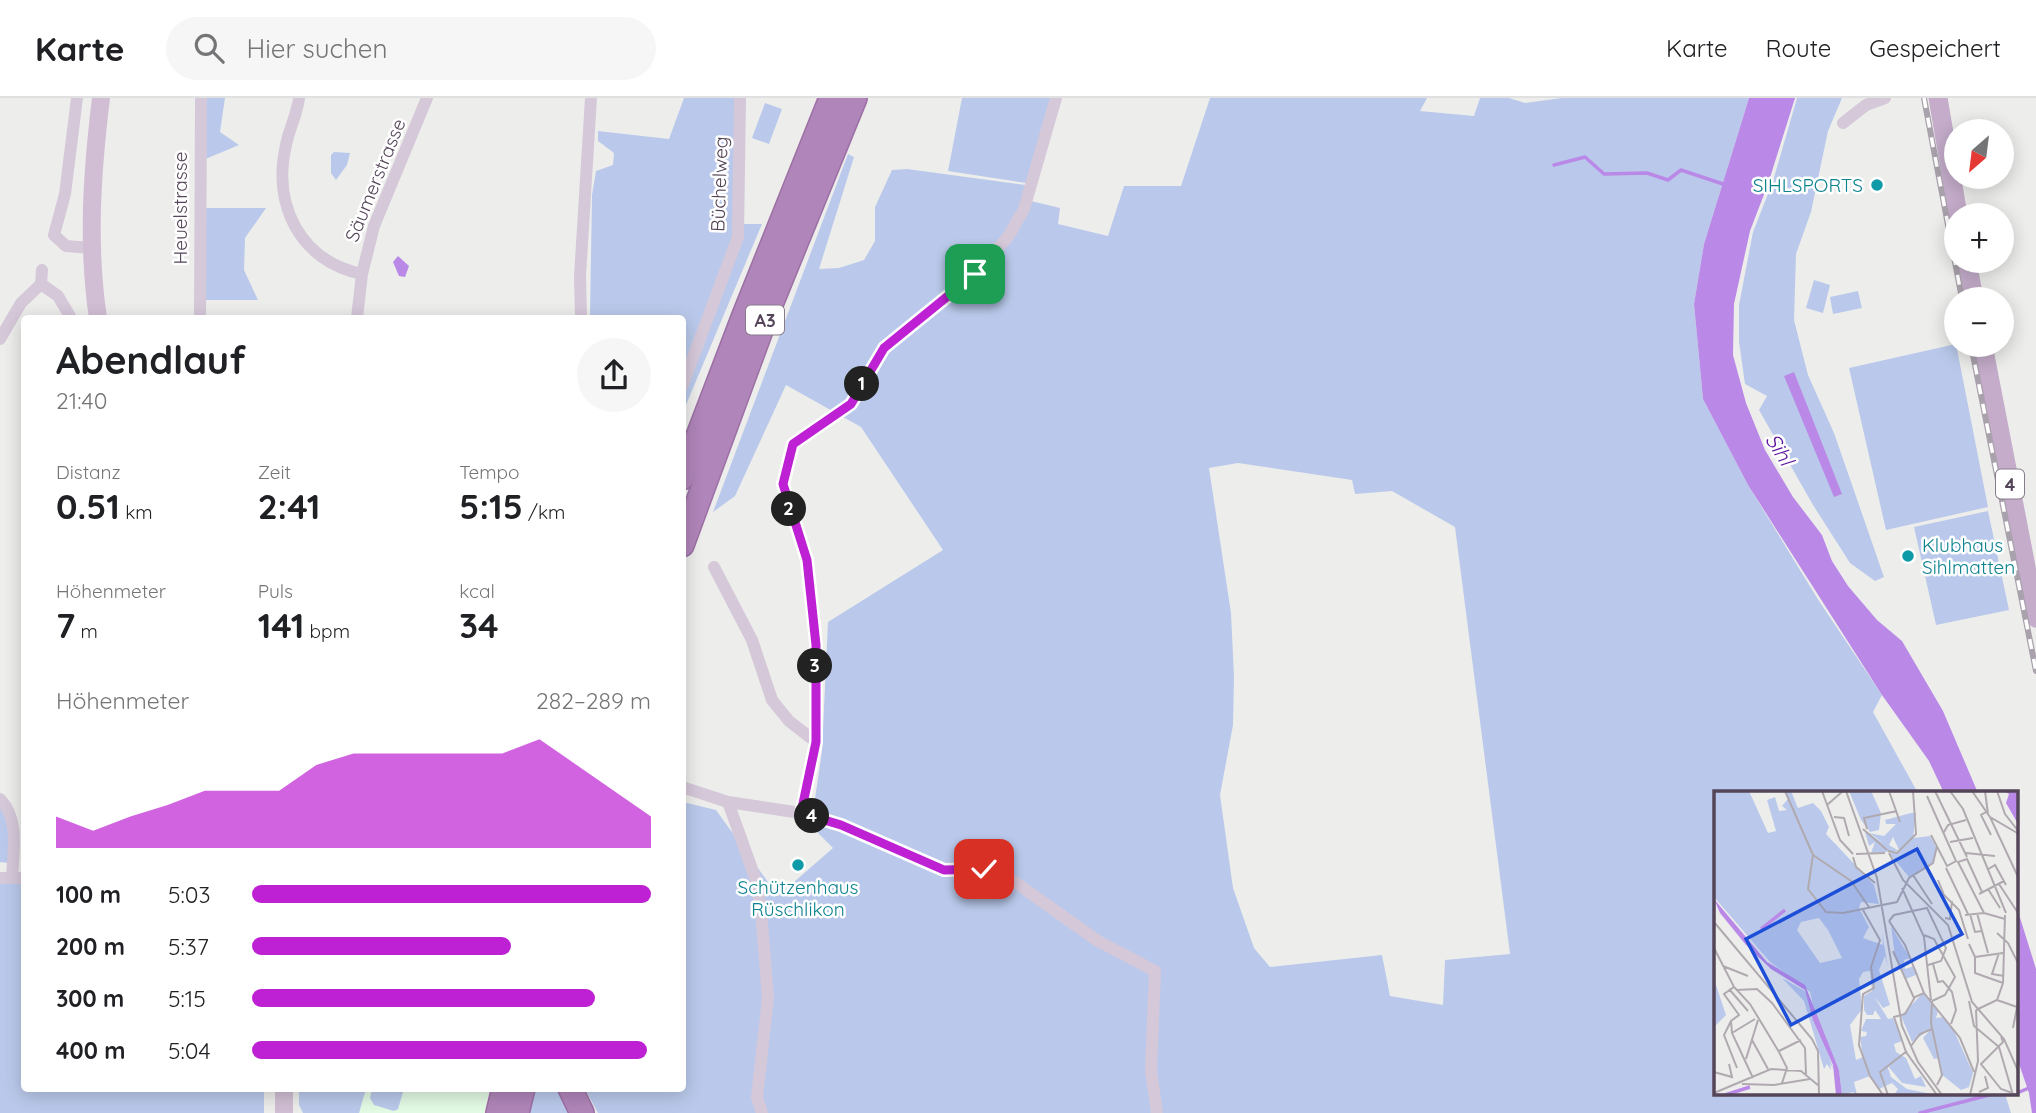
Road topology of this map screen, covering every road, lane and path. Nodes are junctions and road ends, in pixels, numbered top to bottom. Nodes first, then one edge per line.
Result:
1 (77, 98) edge
2 (101, 98) edge
3 (201, 98) edge
4 (299, 98) edge
5 (427, 98) edge
6 (591, 98) edge
7 (740, 98) edge
8 (831, 98) edge
9 (855, 98) edge
10 (1056, 98) edge
11 (1885, 98) edge
12 (1938, 98) edge
13 (1843, 123) dead end
14 (1956, 203) edge
15 (91, 248) junction
16 (42, 270) dead end
17 (362, 274) junction
18 (41, 285) junction
19 (69, 315) edge
20 (98, 315) edge
21 (200, 315) edge
22 (357, 315) edge
23 (582, 315) edge
24 (0, 339) edge
25 (1985, 357) edge
26 (686, 376) edge
27 (686, 468) edge
28 (686, 534) edge
29 (714, 566) dead end
30 (2036, 618) edge
31 (816, 742) junction
32 (686, 788) edge
33 (0, 799) edge
34 (728, 802) junction
35 (801, 813) junction
36 (12, 878) edge
37 (284, 1092) edge
38 (502, 1092) edge
39 (522, 1092) edge
40 (572, 1092) edge
41 (284, 1113) edge
42 (498, 1113) edge
43 (517, 1113) edge
44 (582, 1113) edge
45 (762, 1113) edge
46 (1157, 1113) edge

1 - 15 street
2 - 15 main road
3 - 21 street, Heuelstrasse
4 - 17 street
5 - 17 street, Säumerstrasse
6 - 23 street
7 - 26 street, Büchelweg
8 - 27 highway, A3
9 - 28 highway, A3
10 - 31 street
11 - 13 street
12 - 14 main road
15 - 20 main road
16 - 18 street
17 - 22 street, Säumerstrasse
18 - 19 street
18 - 24 street
25 - 30 main road, 4
29 - 31 street
31 - 35 street
32 - 34 street
33 - 36 street
34 - 35 street
34 - 45 street
35 - 46 street
37 - 41 main road
38 - 42 highway
39 - 43 highway
40 - 44 highway

